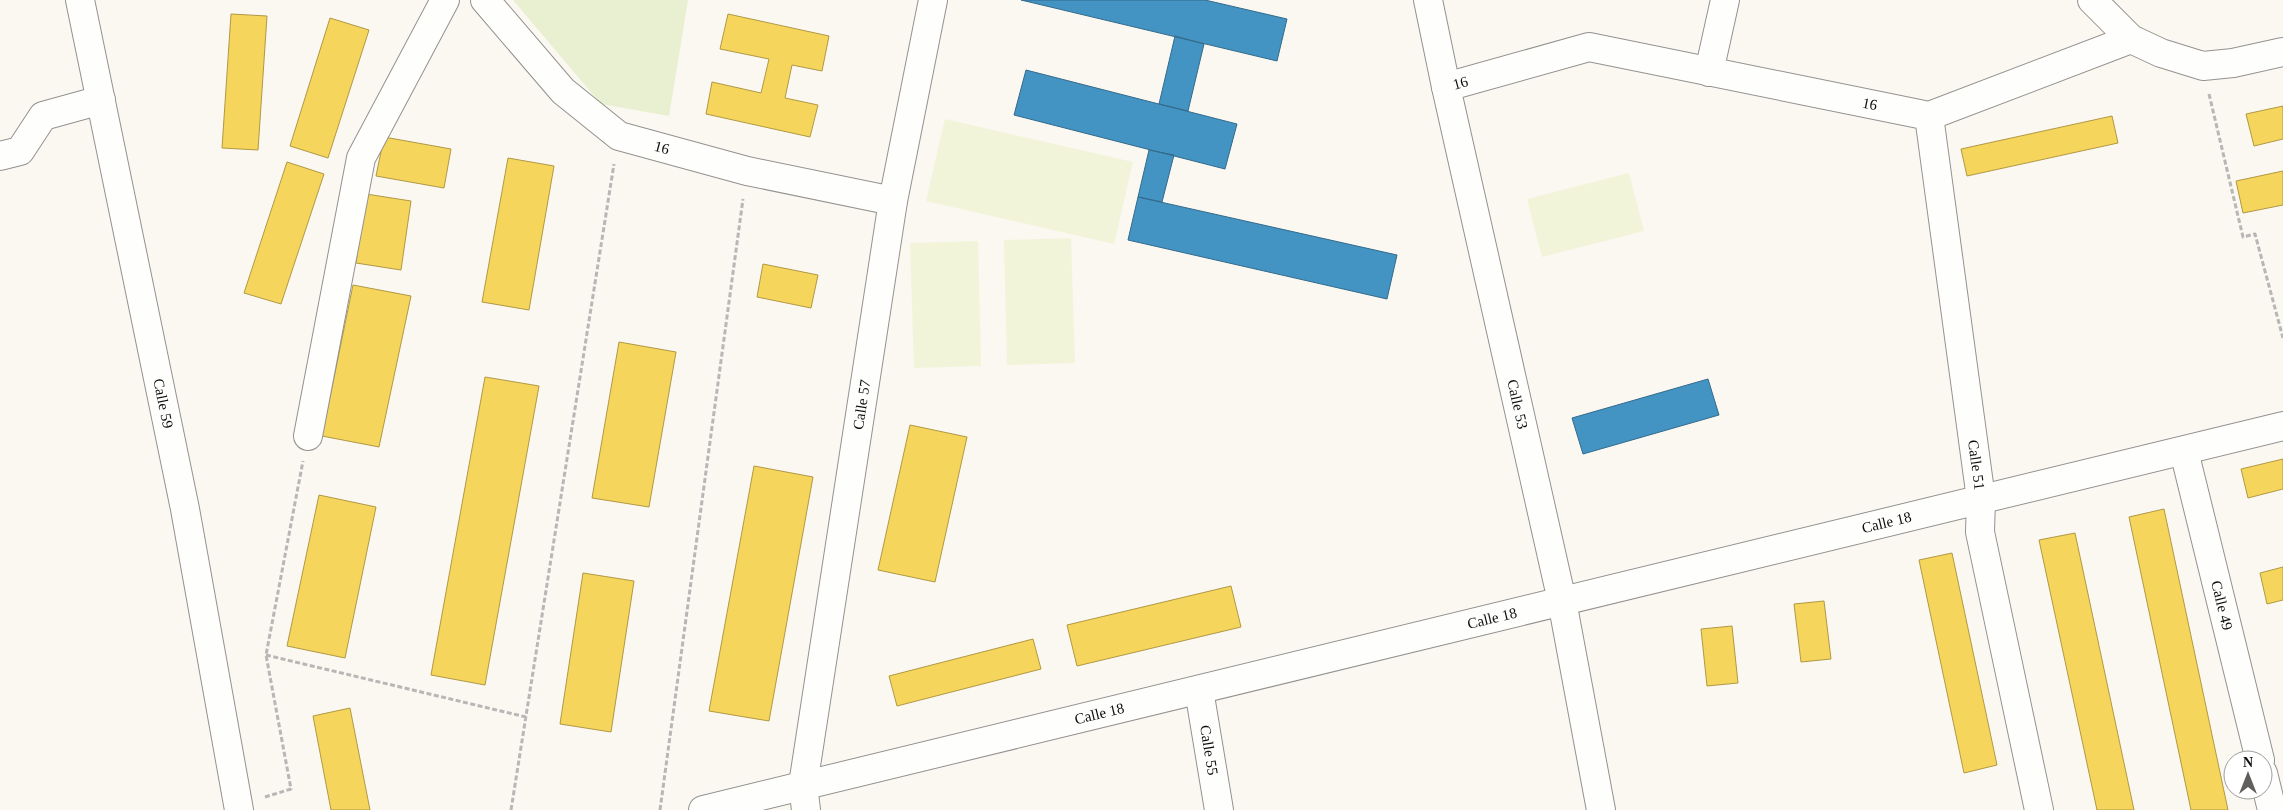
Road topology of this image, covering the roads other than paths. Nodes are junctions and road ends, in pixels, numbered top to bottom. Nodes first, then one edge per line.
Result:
1 (80, 0) edge
2 (445, 0) edge
3 (485, 0) edge
4 (933, 0) edge
5 (1428, 0) edge
6 (1725, 0) edge
7 (2092, 0) edge
8 (2131, 39) junction
9 (2283, 52) edge
10 (1709, 72) junction
11 (1446, 87) junction
12 (101, 100) junction
13 (1929, 116) junction
14 (0, 156) edge
15 (893, 201) junction
16 (2283, 426) edge
17 (308, 436) road end
18 (2184, 451) junction
19 (1981, 499) junction
20 (1562, 601) junction
21 (1199, 690) junction
22 (2258, 750) edge
23 (805, 798) edge
24 (239, 808) edge
25 (703, 810) edge
26 (1219, 810) edge
27 (1601, 810) edge
28 (2039, 810) edge

1 - 12 street, Calle 59
2 - 17 street
3 - 15 street, 16
4 - 15 street, Calle 57
5 - 11 street, Calle 53
6 - 10 street
7 - 8 street
8 - 9 street
8 - 13 street
10 - 11 street, 16
10 - 13 street, 16
11 - 20 street, Calle 53
12 - 14 street
12 - 24 street, Calle 59
13 - 19 street, Calle 51
15 - 23 street, Calle 57
16 - 18 street, Calle 18
18 - 19 street, Calle 18
18 - 22 street, Calle 49
19 - 20 street, Calle 18
19 - 28 street, Calle 51
20 - 21 street, Calle 18
20 - 27 street, Calle 53
21 - 23 street, Calle 18
21 - 26 street, Calle 55
23 - 25 street, Calle 18

